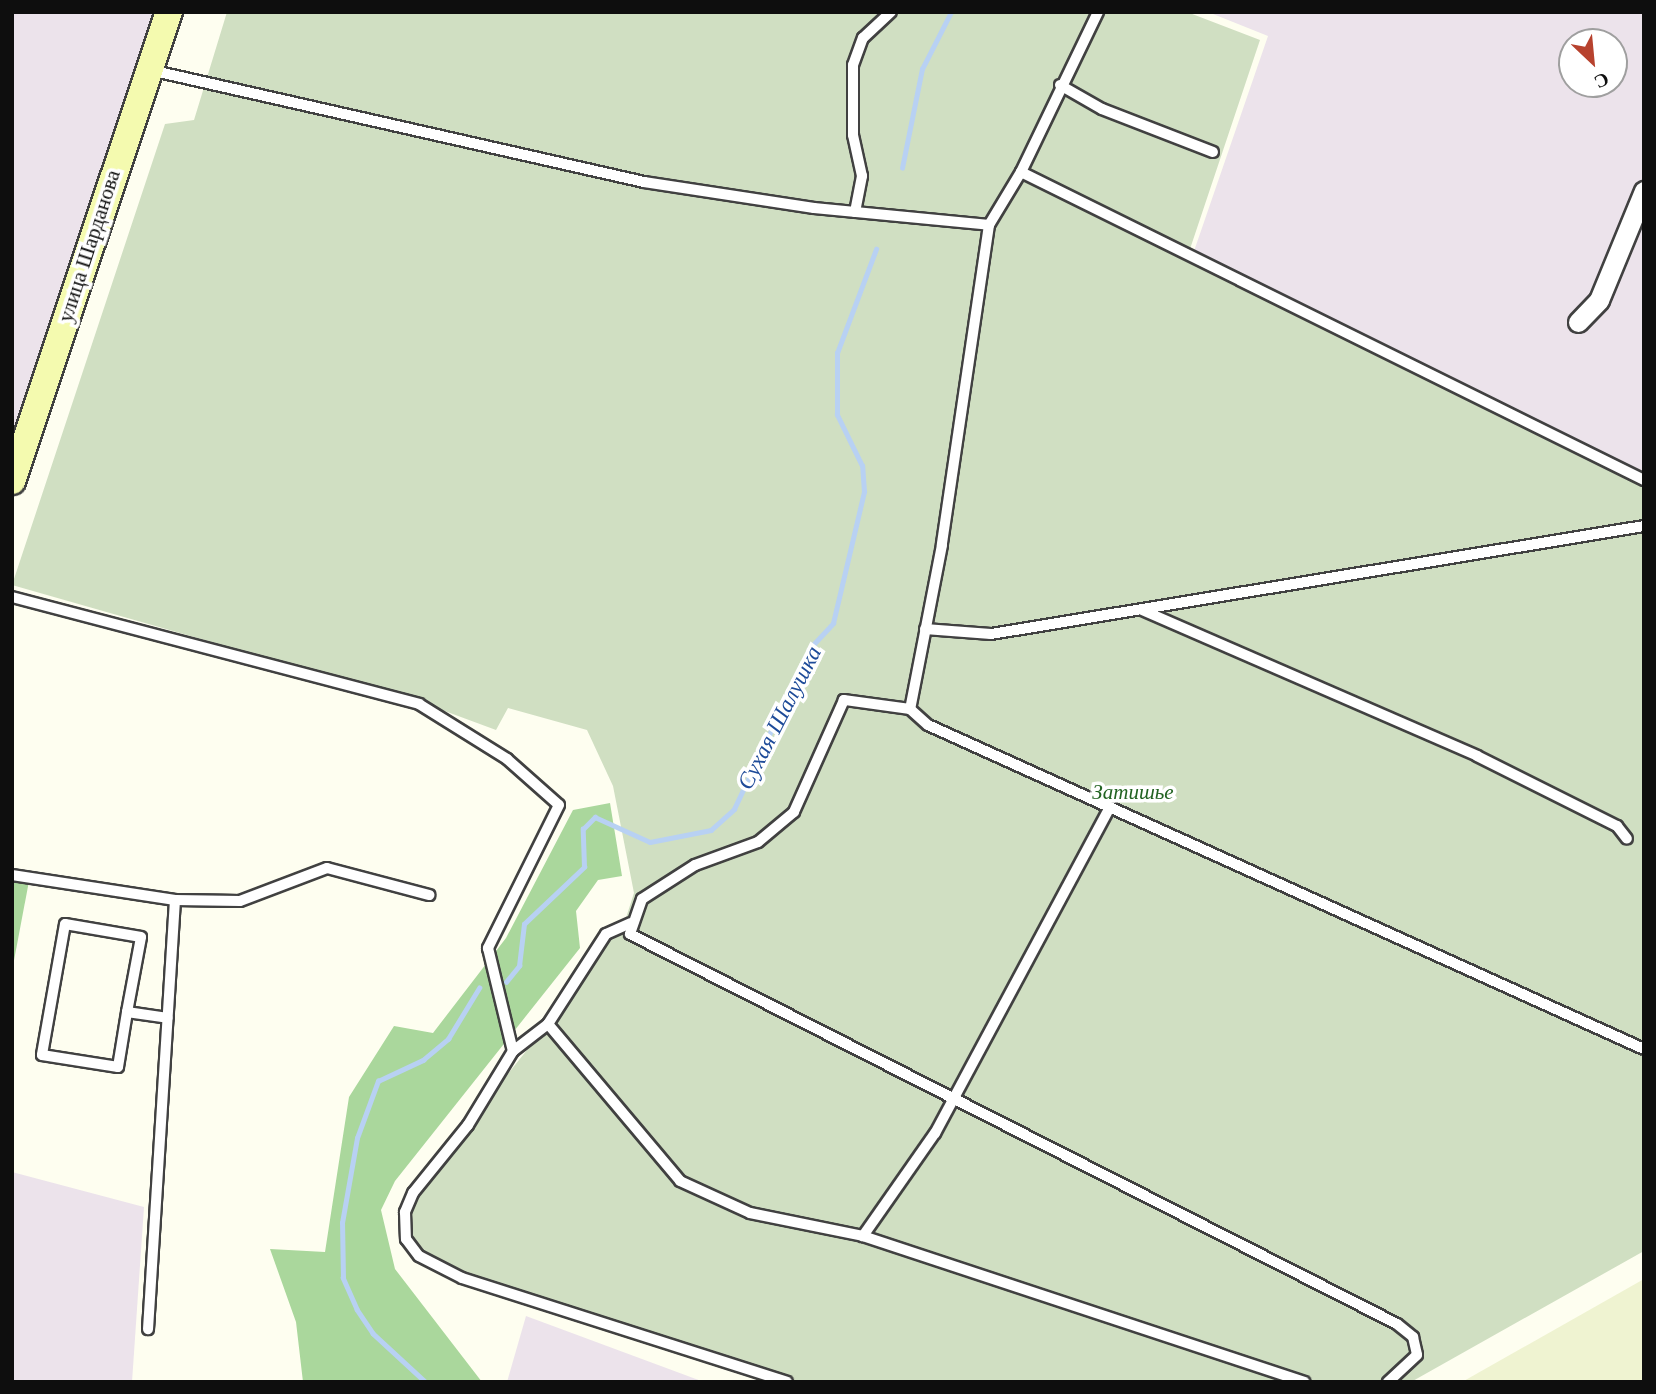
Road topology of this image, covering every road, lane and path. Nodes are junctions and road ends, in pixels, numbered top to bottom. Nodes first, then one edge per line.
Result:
1 (170, 12) edge
2 (891, 12) edge
3 (1098, 12) edge
4 (149, 69) junction
5 (1060, 85) junction
6 (1213, 152) dead end
7 (1021, 172) junction
8 (1644, 191) edge
9 (855, 212) junction
10 (989, 225) junction
11 (1578, 322) dead end
12 (1644, 480) edge
13 (12, 481) edge
14 (1644, 526) edge
15 (12, 597) edge
16 (1140, 609) junction
17 (925, 629) junction
18 (910, 709) junction
19 (1110, 807) junction
20 (1627, 839) dead end
21 (12, 875) edge
22 (429, 895) dead end
23 (175, 900) junction
24 (631, 923) junction
25 (127, 1012) junction
26 (167, 1017) junction
27 (548, 1024) junction
28 (1644, 1049) edge
29 (513, 1051) junction
30 (956, 1098) junction
31 (863, 1236) junction
32 (148, 1329) dead end
33 (787, 1382) edge
34 (1304, 1382) edge
35 (1388, 1382) edge

1 - 4 main road, улица Шарданова
2 - 9 lane
3 - 5 lane
4 - 9 lane
4 - 13 main road, улица Шарданова
5 - 6 lane
5 - 7 lane
7 - 10 lane
7 - 12 lane
8 - 11 street
9 - 10 lane
10 - 17 lane
14 - 16 lane
15 - 29 lane
16 - 17 lane
16 - 20 lane
17 - 18 lane
18 - 19 lane
18 - 24 lane
19 - 28 lane
19 - 30 lane
21 - 23 lane
22 - 23 lane
23 - 26 lane
24 - 27 lane
24 - 30 lane
25 - 25 lane
25 - 26 lane
26 - 32 lane
27 - 29 lane
27 - 31 lane
29 - 33 lane
30 - 31 lane
30 - 35 lane
31 - 34 lane

